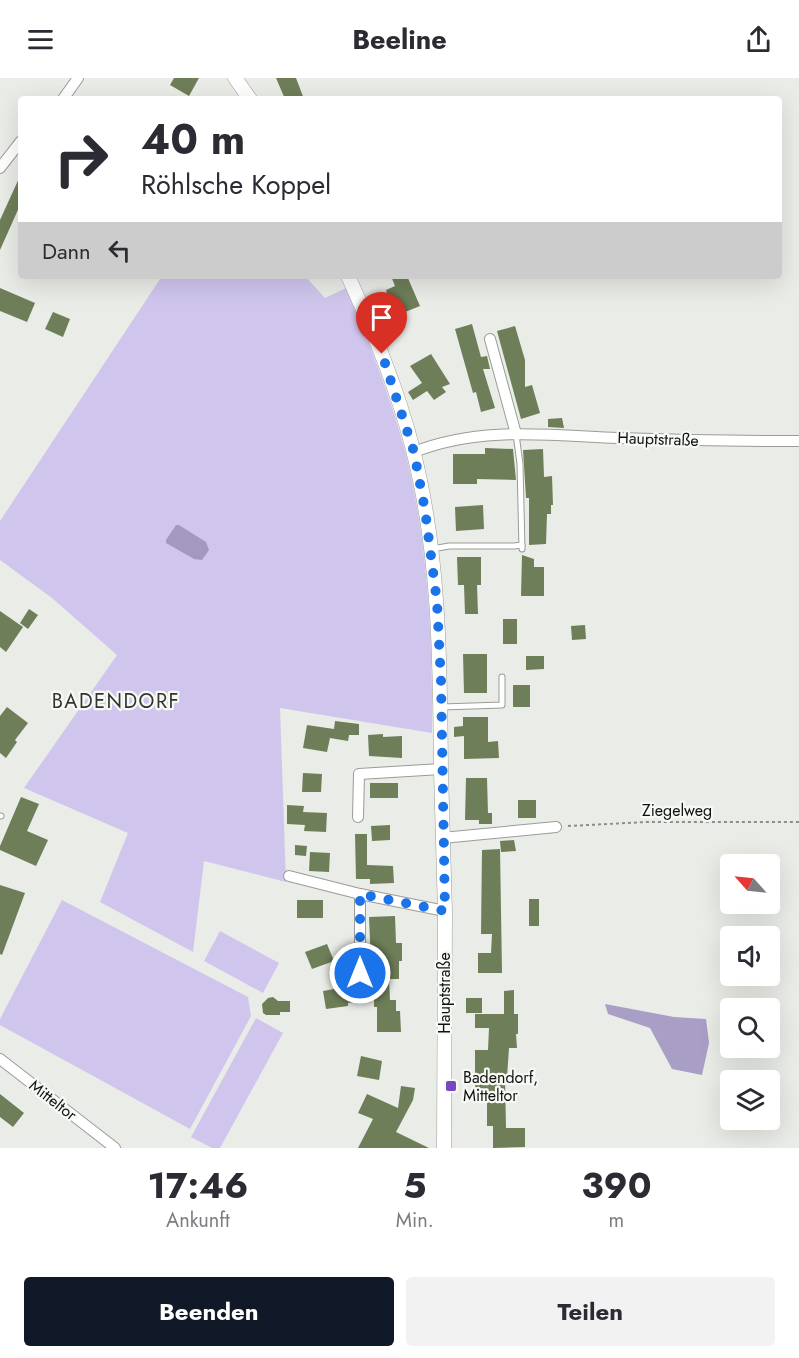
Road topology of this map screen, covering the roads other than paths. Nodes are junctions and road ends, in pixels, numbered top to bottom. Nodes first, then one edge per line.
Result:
1 (78, 78) edge
2 (235, 78) edge
3 (65, 96) edge
4 (248, 96) edge
5 (18, 146) edge
6 (0, 168) edge
7 (349, 279) edge
8 (490, 339) dead end
9 (516, 434) junction
10 (799, 441) edge
11 (414, 452) junction
12 (430, 549) junction
13 (502, 677) dead end
14 (442, 706) junction
15 (441, 768) junction
16 (358, 817) dead end
17 (556, 827) road end
18 (442, 838) junction
19 (289, 876) dead end
20 (360, 894) junction
21 (445, 911) junction
22 (360, 973) dead end
23 (0, 1059) edge
24 (108, 1146) edge
25 (444, 1148) edge

1 - 3 street
2 - 4 main road
5 - 6 street
7 - 11 main road, Hauptstraße
8 - 9 street
9 - 10 street, Hauptstraße
9 - 11 street, Hauptstraße
9 - 12 lane
11 - 12 main road, Hauptstraße
12 - 14 main road, Hauptstraße
13 - 14 lane
14 - 15 main road, Hauptstraße
15 - 16 street
15 - 18 main road, Hauptstraße
17 - 18 street
18 - 21 main road, Hauptstraße
19 - 20 street
20 - 21 street
20 - 22 street
21 - 25 main road, Hauptstraße
23 - 24 street, Mitteltor

